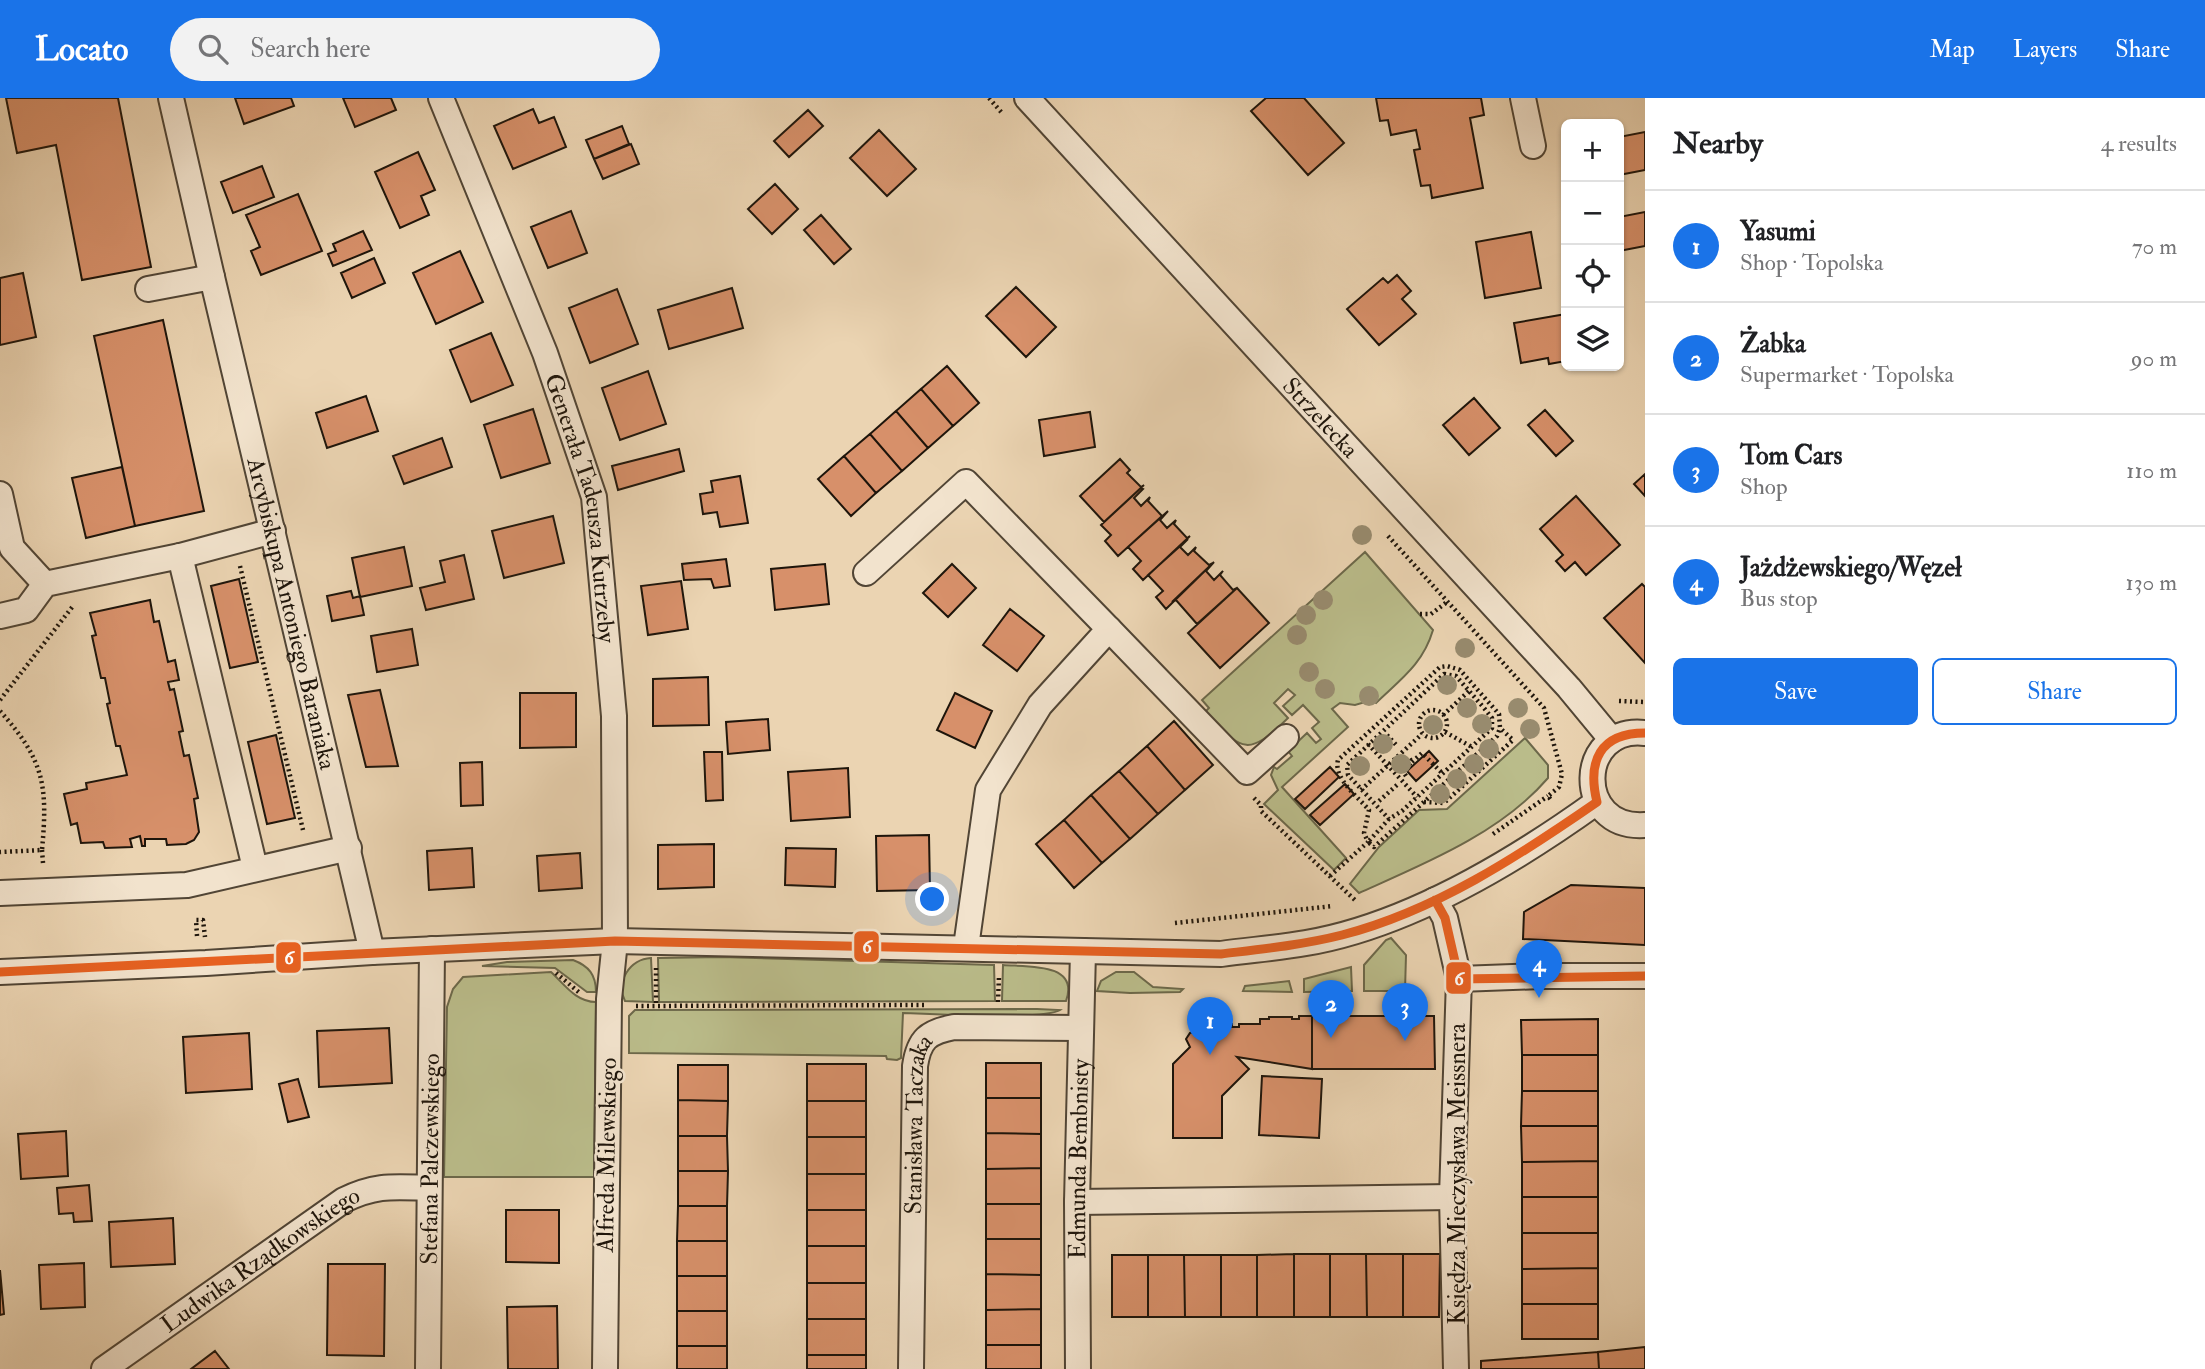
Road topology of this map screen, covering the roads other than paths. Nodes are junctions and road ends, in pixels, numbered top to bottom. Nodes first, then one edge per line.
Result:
1 (171, 98) edge
2 (441, 98) edge
3 (1027, 98) edge
4 (1522, 98) edge
5 (1533, 146) dead end
6 (212, 277) junction
7 (148, 289) dead end
8 (0, 494) edge
9 (273, 531) junction
10 (180, 556) junction
11 (866, 572) dead end
12 (45, 584) junction
13 (0, 616) edge
14 (1109, 629) junction
15 (1645, 733) edge
16 (1286, 737) dead end
17 (1612, 740) junction
18 (1597, 802) junction
19 (1645, 825) edge
20 (349, 848) junction
21 (255, 868) junction
22 (0, 893) edge
23 (1435, 900) junction
24 (615, 941) junction
25 (966, 947) junction
26 (432, 949) junction
27 (1083, 951) junction
28 (372, 952) junction
29 (0, 971) edge
30 (1645, 976) edge
31 (1459, 979) junction
32 (1080, 1028) junction
33 (429, 1188) junction
34 (1452, 1198) junction
35 (1077, 1202) junction
36 (104, 1369) edge
37 (428, 1369) edge
38 (604, 1369) edge
39 (911, 1369) edge
40 (1078, 1369) edge
41 (1456, 1369) edge

1 - 6 street, Arcybiskupa Antoniego Baraniaka
2 - 24 street, Generała Tadeusza Kutrzeby
3 - 17 street, Strzelecka
4 - 5 street
6 - 7 street
6 - 9 street, Arcybiskupa Antoniego Baraniaka
8 - 12 street
9 - 10 street
9 - 20 street, Arcybiskupa Antoniego Baraniaka
10 - 12 street
10 - 21 street
11 - 14 street
12 - 13 street
14 - 16 street
14 - 25 street
15 - 17 street
17 - 18 street
18 - 19 street
18 - 23 street
20 - 21 street
20 - 28 street, Arcybiskupa Antoniego Baraniaka
21 - 22 street
23 - 27 street
23 - 31 street, Księdza Mieczysława Meissnera
24 - 25 street
24 - 26 street
24 - 38 street, Alfreda Milewskiego
25 - 27 street
26 - 28 street
26 - 33 street, Stefana Palczewskiego
27 - 32 street, Edmunda Bembnisty
28 - 29 street
30 - 31 street
31 - 34 street, Księdza Mieczysława Meissnera
32 - 35 street, Edmunda Bembnisty
32 - 39 street, Stanisława Taczaka
33 - 36 street, Ludwika Rządkowskiego
33 - 37 street, Stefana Palczewskiego
34 - 35 street
34 - 41 street, Księdza Mieczysława Meissnera
35 - 40 street, Edmunda Bembnisty

